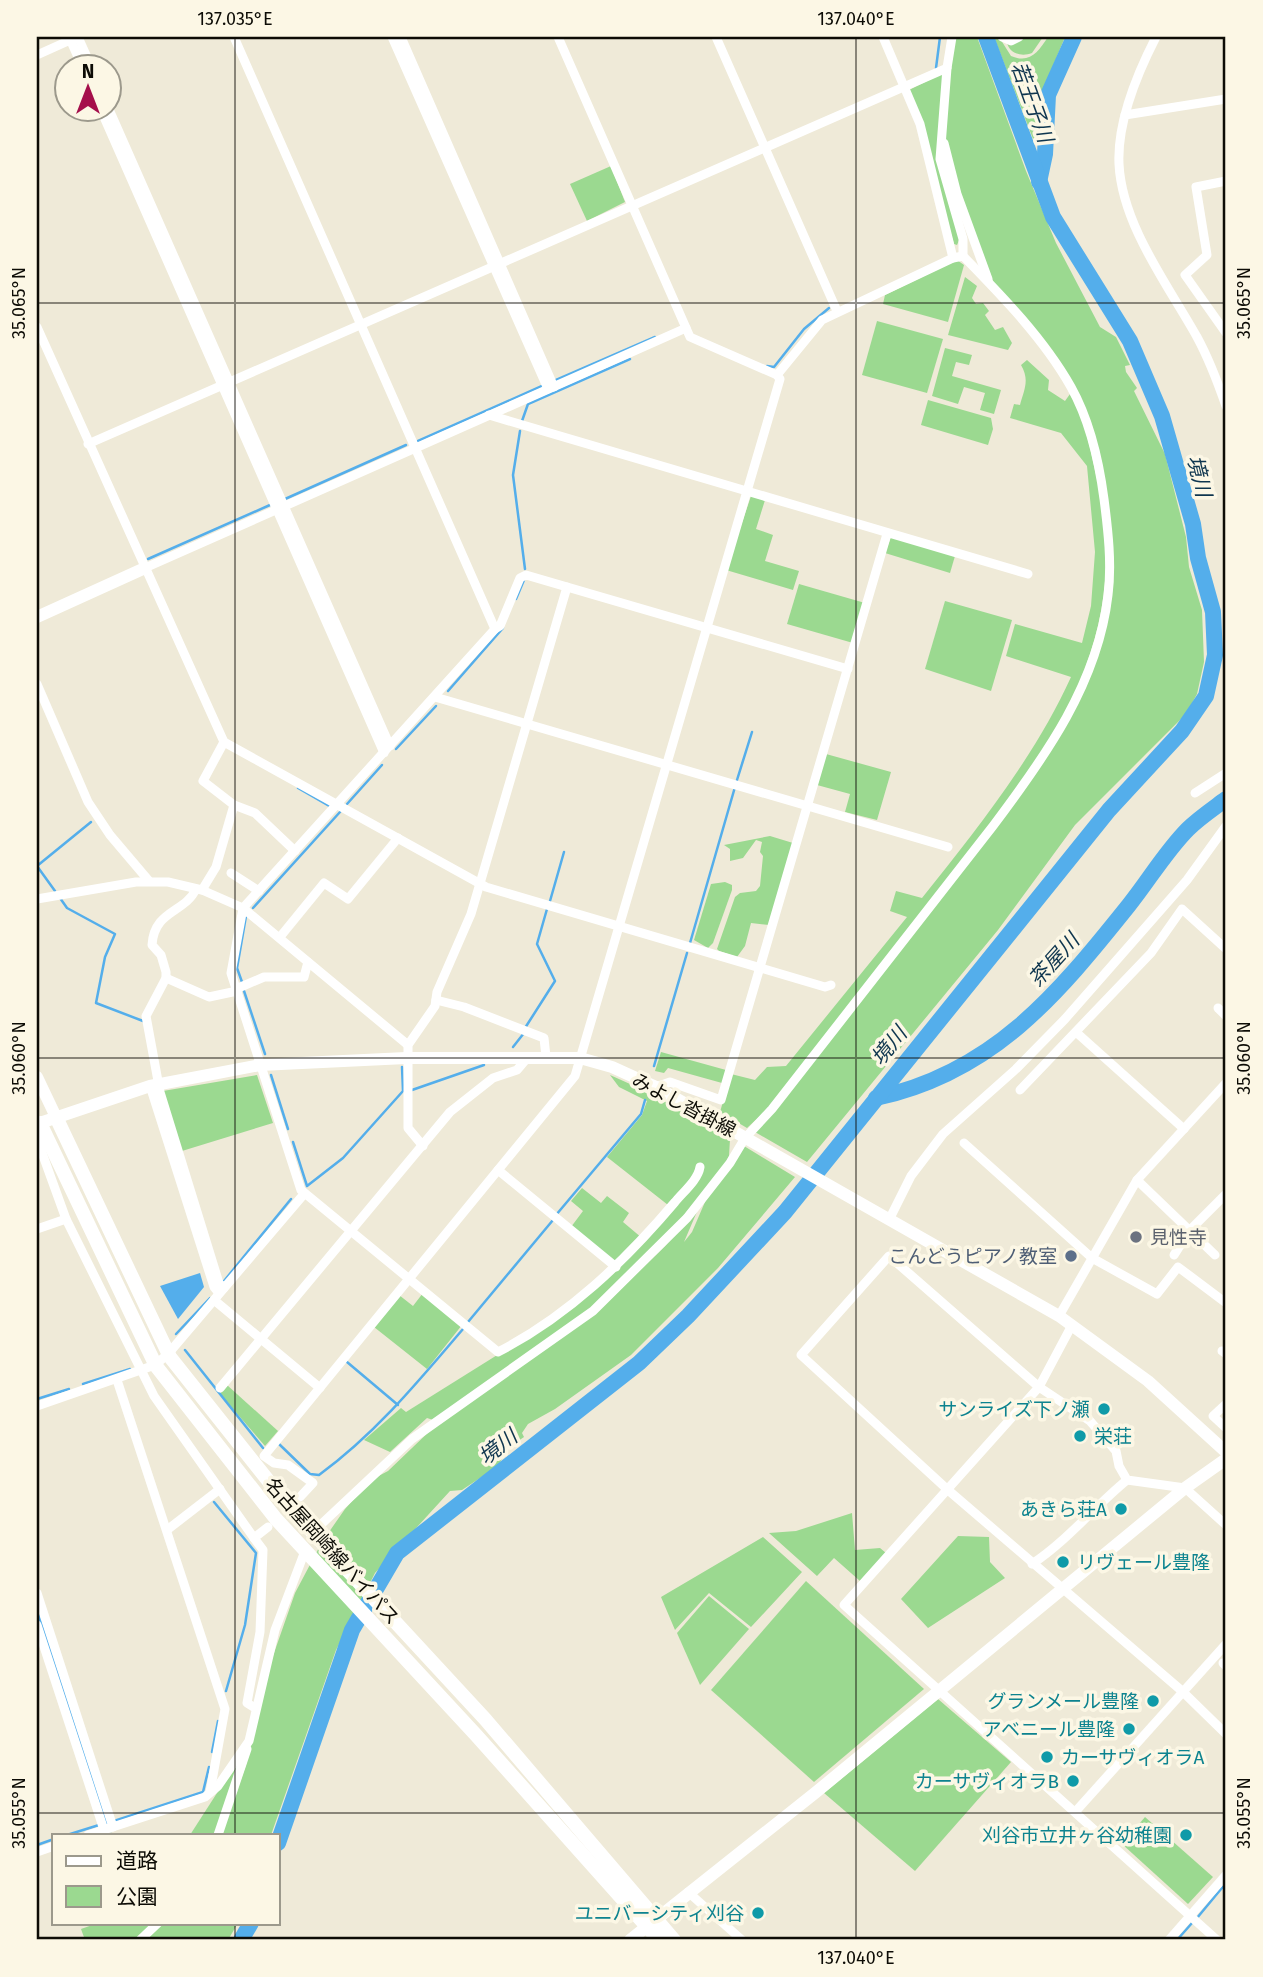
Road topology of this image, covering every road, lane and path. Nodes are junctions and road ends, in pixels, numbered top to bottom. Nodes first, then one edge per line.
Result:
1 (234, 37) edge
2 (392, 37) edge
3 (401, 37) edge
4 (558, 37) edge
5 (716, 37) edge
6 (883, 37) edge
7 (952, 37) edge
8 (1002, 37) edge
9 (1019, 37) edge
10 (1156, 37) edge
11 (73, 38) edge
12 (37, 55) edge
13 (947, 68) junction
14 (904, 85) junction
15 (1226, 99) edge
16 (1125, 115) junction
17 (106, 122) edge
18 (114, 122) edge
19 (942, 134) junction
20 (764, 145) junction
21 (1226, 181) edge
22 (630, 205) junction
23 (958, 257) junction
24 (496, 264) junction
25 (991, 284) junction
26 (837, 311) junction
27 (361, 323) junction
28 (37, 327) edge
29 (686, 328) junction
30 (1226, 333) edge
31 (777, 375) junction
32 (225, 382) junction
33 (551, 388) junction
34 (1226, 406) edge
35 (489, 415) junction
36 (88, 444) junction
37 (414, 447) junction
38 (747, 492) junction
39 (280, 507) junction
40 (887, 534) junction
41 (145, 568) junction
42 (1028, 574) dead end
43 (567, 587) junction
44 (37, 617) edge
45 (706, 628) junction
46 (495, 629) junction
47 (848, 669) junction
48 (37, 684) edge
49 (435, 697) junction
50 (525, 723) junction
51 (224, 742) junction
52 (387, 750) junction
53 (667, 765) junction
54 (1226, 773) edge
55 (1195, 793) dead end
56 (338, 804) junction
57 (234, 805) junction
58 (808, 806) junction
59 (1226, 826) edge
60 (398, 838) junction
61 (948, 847) dead end
62 (295, 851) junction
63 (231, 873) dead end
64 (149, 881) junction
65 (479, 883) junction
66 (199, 889) junction
67 (259, 891) junction
68 (37, 899) edge
69 (243, 908) junction
70 (619, 927) junction
71 (279, 937) junction
72 (1226, 949) edge
73 (308, 962) junction
74 (760, 967) junction
75 (166, 978) junction
76 (831, 985) dead end
77 (237, 990) junction
78 (436, 1000) junction
79 (1218, 1008) dead end
80 (1226, 1016) edge
81 (1077, 1033) junction
82 (407, 1052) junction
83 (529, 1056) junction
84 (546, 1057) junction
85 (580, 1058) junction
86 (260, 1065) junction
87 (37, 1077) edge
88 (155, 1085) junction
89 (1226, 1085) edge
90 (656, 1087) junction
91 (1020, 1090) dead end
92 (55, 1117) junction
93 (38, 1121) edge
94 (1184, 1129) junction
95 (745, 1138) junction
96 (37, 1139) edge
97 (964, 1143) dead end
98 (423, 1146) junction
99 (700, 1167) dead end
100 (498, 1170) junction
101 (1137, 1180) junction
102 (304, 1194) junction
103 (1226, 1194) edge
104 (886, 1218) junction
105 (66, 1219) junction
106 (37, 1229) edge
107 (1190, 1230) junction
108 (351, 1231) junction
109 (1174, 1255) dead end
110 (1215, 1255) dead end
111 (1092, 1258) junction
112 (616, 1267) junction
113 (409, 1279) junction
114 (219, 1294) junction
115 (1226, 1303) edge
116 (1059, 1316) junction
117 (1072, 1325) junction
118 (261, 1340) junction
119 (168, 1354) junction
120 (155, 1365) junction
121 (141, 1371) junction
122 (117, 1380) junction
123 (1039, 1387) junction
124 (220, 1388) dead end
125 (320, 1388) junction
126 (1226, 1404) edge
127 (37, 1406) edge
128 (1226, 1428) edge
129 (1226, 1452) edge
130 (1226, 1459) edge
131 (1127, 1480) junction
132 (1185, 1488) junction
133 (220, 1489) junction
134 (948, 1490) junction
135 (300, 1497) dead end
136 (1226, 1525) edge
137 (268, 1527) dead end
138 (167, 1530) junction
139 (254, 1538) junction
140 (318, 1538) junction
141 (308, 1555) junction
142 (1032, 1564) junction
143 (1064, 1590) junction
144 (37, 1593) edge
145 (37, 1625) edge
146 (1226, 1644) edge
147 (938, 1690) junction
148 (1182, 1691) junction
149 (255, 1708) junction
150 (1226, 1734) edge
151 (249, 1741) junction
152 (210, 1792) junction
153 (1076, 1811) junction
154 (109, 1828) junction
155 (91, 1834) edge
156 (218, 1834) edge
157 (1226, 1875) edge
158 (688, 1892) junction
159 (1192, 1915) junction
160 (651, 1923) junction
161 (157, 1924) edge
162 (140, 1940) edge
163 (630, 1940) edge
164 (659, 1940) edge
165 (674, 1940) edge
166 (742, 1940) edge
167 (1169, 1940) edge
168 (1217, 1940) edge

1 - 27 street
2 - 24 street
3 - 24 street
4 - 22 street
5 - 20 street
6 - 14 street
7 - 13 street
8 - 9 street
10 - 16 street
11 - 12 street
13 - 14 street
13 - 19 street
14 - 20 street
14 - 23 street
15 - 16 street
16 - 34 street
17 - 32 street
18 - 32 street
19 - 23 street
19 - 25 street
20 - 22 street
20 - 26 street
21 - 30 street
22 - 24 street
22 - 29 street
23 - 25 street
23 - 26 street
24 - 27 street
24 - 33 street
25 - 95 street
26 - 31 street
27 - 32 street
27 - 37 street
28 - 36 street
29 - 31 street
29 - 33 street
31 - 38 street
32 - 36 street
32 - 39 street
33 - 35 street
35 - 37 street
35 - 38 street
36 - 41 street
37 - 39 street
37 - 46 street
38 - 40 street
38 - 45 street
39 - 41 street
39 - 52 street
40 - 42 street
40 - 47 street
41 - 44 main road
41 - 51 street
43 - 45 street
43 - 46 street
43 - 50 street
45 - 47 street
45 - 53 street
46 - 49 street
47 - 58 street
48 - 64 street
49 - 50 street
49 - 52 street
50 - 53 street
50 - 65 street
51 - 56 street
51 - 57 street
52 - 56 street
53 - 58 street
53 - 70 street
54 - 55 street
56 - 60 street
56 - 62 street
57 - 62 street
57 - 66 street
58 - 61 street
58 - 74 street
59 - 104 street
60 - 65 street
60 - 71 street
62 - 67 street
63 - 67 street
64 - 66 street
64 - 68 street
65 - 70 street
65 - 78 street
66 - 69 street
66 - 75 street
67 - 69 street
69 - 71 street
69 - 77 street
70 - 74 street
70 - 85 street
71 - 73 street
72 - 81 street
73 - 77 street
73 - 82 street
74 - 76 street
74 - 90 street
75 - 77 street
75 - 88 street
77 - 86 street
78 - 82 street
78 - 84 street
79 - 80 street
81 - 91 street
81 - 94 street
82 - 83 main road, みよし沓掛線
82 - 86 main road, みよし沓掛線
82 - 98 street
83 - 84 main road, みよし沓掛線
83 - 98 street
84 - 85 main road, みよし沓掛線
85 - 90 main road, みよし沓掛線
85 - 100 street
86 - 88 main road, みよし沓掛線
86 - 102 street
87 - 92 main road
88 - 92 main road, みよし沓掛線
88 - 114 street
89 - 94 street
90 - 95 main road, みよし沓掛線
92 - 93 main road, みよし沓掛線
92 - 119 main road, 名古屋岡崎線バイパス
93 - 120 main road, 名古屋岡崎線バイパス
94 - 101 street
95 - 104 main road, みよし沓掛線
95 - 140 street
96 - 105 street
97 - 111 street
98 - 108 street
99 - 112 street
100 - 112 street
100 - 113 street
101 - 107 street
101 - 111 street
102 - 108 street
102 - 114 street
103 - 107 street
104 - 116 main road, みよし沓掛線
105 - 106 street
105 - 121 street
107 - 109 street
107 - 110 street
108 - 113 street
108 - 118 street
111 - 115 street
111 - 116 street
112 - 113 street
113 - 125 street
114 - 118 street
114 - 119 street
116 - 117 main road, みよし沓掛線
117 - 123 street
117 - 129 main road, みよし沓掛線
118 - 124 street
118 - 125 street
119 - 120 street
119 - 140 main road, 名古屋岡崎線バイパス
120 - 121 street
120 - 141 main road, 名古屋岡崎線バイパス
121 - 122 street
121 - 133 street
122 - 127 street
122 - 138 street
123 - 131 street
123 - 134 street
123 - 134 street
125 - 135 street
126 - 128 street
130 - 132 main road
131 - 132 street
131 - 142 street
132 - 136 street
132 - 143 main road
133 - 138 street
133 - 139 street
134 - 142 street
134 - 147 street
137 - 139 street
138 - 152 street
139 - 149 street
140 - 160 main road, 名古屋岡崎線バイパス
141 - 149 street
141 - 160 main road, 名古屋岡崎線バイパス
142 - 143 street
143 - 147 main road
143 - 148 street
144 - 154 street
145 - 154 street
146 - 148 street
147 - 153 street
147 - 158 main road
148 - 150 street
148 - 153 street
149 - 151 street
151 - 152 street
151 - 156 street
152 - 154 street
153 - 159 street
154 - 155 street
157 - 159 street
158 - 160 main road
158 - 166 street
159 - 167 street
159 - 168 street
160 - 163 main road
160 - 164 main road, 名古屋岡崎線バイパス
160 - 165 main road, 名古屋岡崎線バイパス
161 - 162 street

